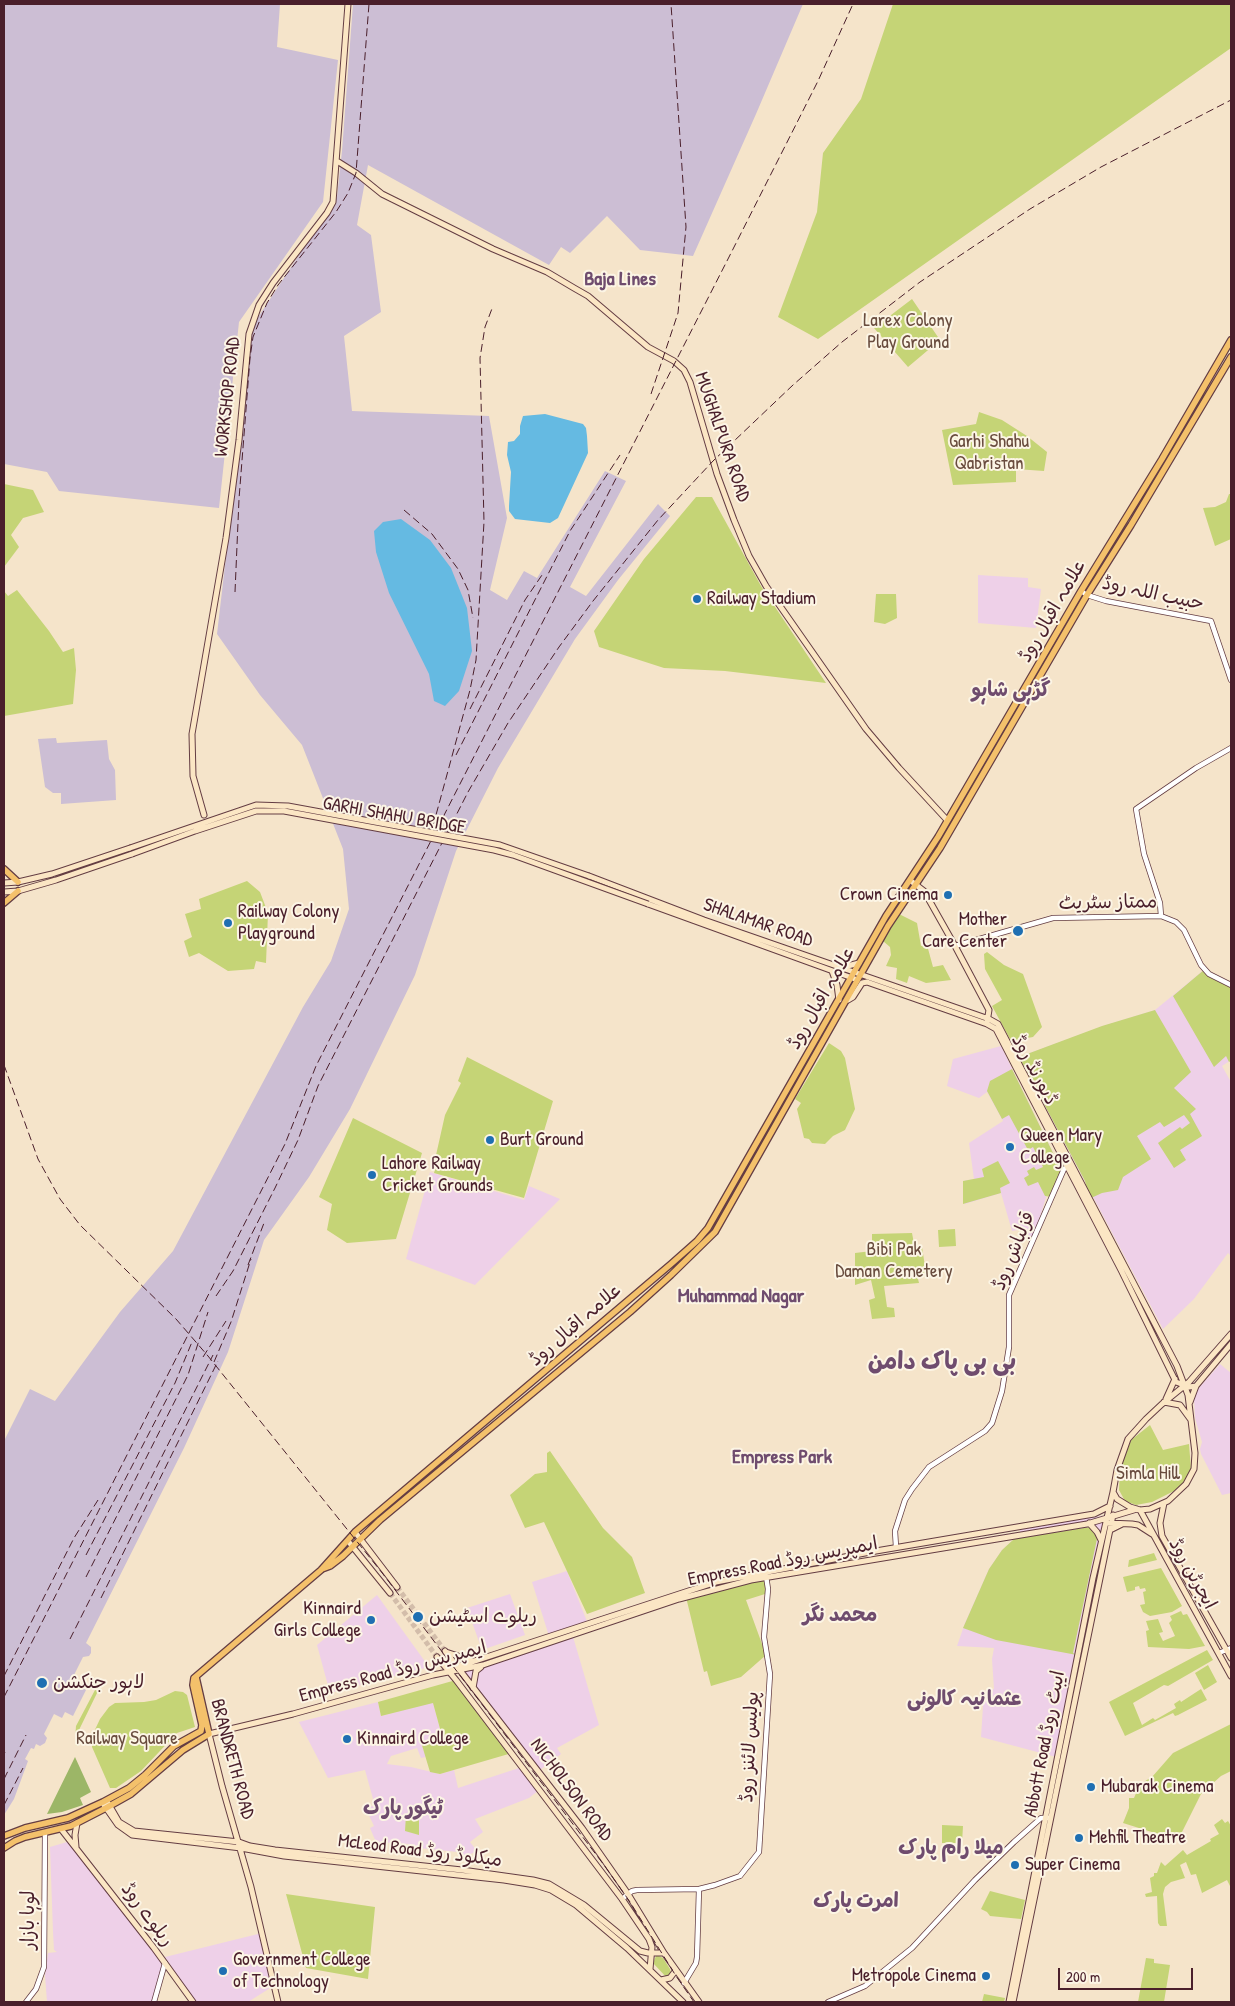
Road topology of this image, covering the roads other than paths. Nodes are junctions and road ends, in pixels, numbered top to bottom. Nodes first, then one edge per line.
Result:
1 (348, 4) edge
2 (338, 161) junction
3 (1231, 340) edge
4 (1231, 357) edge
5 (1081, 591) junction
6 (1087, 595) junction
7 (1231, 680) edge
8 (996, 737) junction
9 (1003, 741) junction
10 (1231, 748) edge
11 (204, 815) dead end
12 (948, 820) junction
13 (4, 869) edge
14 (18, 882) junction
15 (4, 883) edge
16 (914, 883) junction
17 (18, 891) junction
18 (4, 892) edge
19 (649, 902) junction
20 (4, 903) edge
21 (1161, 916) junction
22 (955, 946) junction
23 (860, 964) junction
24 (840, 968) junction
25 (832, 971) junction
26 (853, 975) junction
27 (861, 978) junction
28 (1231, 985) edge
29 (839, 1000) junction
30 (848, 1000) junction
31 (988, 1021) junction
32 (998, 1024) joint
33 (814, 1042) junction
34 (822, 1046) junction
35 (1068, 1167) junction
36 (1231, 1334) edge
37 (1231, 1344) edge
38 (1175, 1379) junction
39 (1185, 1386) junction
40 (1196, 1386) junction
41 (1164, 1402) junction
42 (1190, 1405) junction
43 (1191, 1420) junction
44 (1113, 1492) junction
45 (1164, 1503) junction
46 (1110, 1506) junction
47 (1139, 1510) junction
48 (1106, 1522) junction
49 (1089, 1523) junction
50 (1122, 1524) junction
51 (1110, 1530) junction
52 (355, 1532) junction
53 (1152, 1534) junction
54 (360, 1538) junction
55 (1101, 1540) junction
56 (348, 1541) junction
57 (354, 1546) junction
58 (896, 1547) junction
59 (321, 1570) junction
60 (766, 1575) junction
61 (398, 1587) tunnel mouth
62 (390, 1593) tunnel mouth
63 (1228, 1649) edge
64 (1219, 1653) junction
65 (436, 1657) tunnel mouth
66 (1080, 1657) junction
67 (1231, 1658) edge
68 (474, 1661) junction
69 (483, 1665) junction
70 (458, 1669) junction
71 (449, 1672) junction
72 (1231, 1676) edge
73 (196, 1677) junction
74 (473, 1688) junction
75 (209, 1734) junction
76 (104, 1801) junction
77 (108, 1808) junction
78 (1048, 1818) junction
79 (77, 1823) junction
80 (61, 1829) junction
81 (45, 1833) junction
82 (4, 1836) edge
83 (239, 1842) junction
84 (76, 1847) junction
85 (4, 1848) edge
86 (241, 1848) junction
87 (350, 1857) junction
88 (349, 1864) junction
89 (699, 1889) junction
90 (628, 1894) junction
91 (622, 1898) junction
92 (651, 1953) junction
93 (664, 1953) junction
94 (165, 1963) junction
95 (650, 1969) junction
96 (676, 1970) junction
97 (661, 1980) junction
98 (684, 1983) junction
99 (677, 1999) edge
100 (26, 2002) edge
101 (154, 2002) edge
102 (193, 2002) edge
103 (278, 2002) edge
104 (683, 2002) edge
105 (699, 2002) edge
106 (828, 2002) edge
107 (1009, 2002) edge
108 (1013, 2002) edge

1 - 2 main road, WORKSHOP ROAD
2 - 11 main road, WORKSHOP ROAD
2 - 12 main road, MUGHALPURA ROAD
3 - 5 main road, علامہ اقبال روڈ
4 - 6 main road, علامہ اقبال روڈ
5 - 6 street
5 - 8 main road, علامہ اقبال روڈ
6 - 7 street, حبیب اللہ روڈ
6 - 9 main road, علامہ اقبال روڈ
8 - 9 main road
8 - 12 main road, علامہ اقبال روڈ
9 - 16 main road, علامہ اقبال روڈ
10 - 21 street
12 - 16 main road, علامہ اقبال روڈ
13 - 14 main road
14 - 15 main road
14 - 19 main road, GARHI SHAHU BRIDGE, bridge
16 - 22 main road, ڈیورنڈ روڈ
16 - 23 main road, علامہ اقبال روڈ
16 - 27 main road, علامہ اقبال روڈ
17 - 18 main road
17 - 19 main road, GARHI SHAHU BRIDGE, bridge
17 - 20 main road
19 - 24 main road, SHALAMAR ROAD
19 - 25 main road, SHALAMAR ROAD
21 - 22 street, ممتاز سٹریٹ
21 - 28 street, ممتاز سٹریٹ
22 - 31 main road, ڈیورنڈ روڈ
23 - 24 main road
23 - 26 main road, علامہ اقبال روڈ
24 - 26 main road, SHALAMAR ROAD
25 - 26 main road, SHALAMAR ROAD
25 - 29 main road
26 - 27 main road, SHALAMAR ROAD
26 - 29 main road, علامہ اقبال روڈ
27 - 30 main road, علامہ اقبال روڈ
27 - 31 main road, SHALAMAR ROAD
29 - 33 main road, علامہ اقبال روڈ
30 - 31 main road, ڈیورنڈ روڈ
30 - 34 main road, علامہ اقبال روڈ
31 - 32 main road, SHALAMAR ROAD
31 - 35 main road, ڈیورنڈ روڈ
32 - 39 main road, ڈیورنڈ روڈ
33 - 34 main road
33 - 52 main road, علامہ اقبال روڈ
34 - 54 main road, علامہ اقبال روڈ
35 - 38 main road, ڈیورنڈ روڈ
35 - 58 street, قزلباش روڈ
36 - 39 main road
37 - 40 main road
38 - 39 main road
38 - 41 main road
39 - 40 main road
39 - 41 main road
39 - 42 main road, ڈیورنڈ روڈ
40 - 42 main road
41 - 43 main road
41 - 44 main road
42 - 43 main road, ڈیورنڈ روڈ
43 - 45 main road
44 - 46 main road, Abbott Road ایبٹ روڈ
44 - 47 main road
45 - 47 main road
45 - 63 main road
46 - 48 main road, Abbott Road ایبٹ روڈ
46 - 58 main road, Empress Road ایمپریس روڈ
47 - 48 main road, Abbott Road ایبٹ روڈ
47 - 53 main road, ایجرٹن روڈ
48 - 49 main road, Empress Road ایمپریس روڈ
48 - 50 main road, Empress Road ایمپریس روڈ
48 - 51 main road, Abbott Road ایبٹ روڈ
48 - 55 main road, Abbott Road ایبٹ روڈ
49 - 55 main road
49 - 60 main road, Empress Road ایمپریس روڈ
50 - 51 main road
50 - 53 main road, Empress Road ایمپریس روڈ
51 - 66 main road, Abbott Road ایبٹ روڈ
52 - 54 main road
52 - 56 main road, علامہ اقبال روڈ
53 - 64 main road, ایجرٹن روڈ
54 - 57 main road, علامہ اقبال روڈ
54 - 61 main road
55 - 66 main road, Abbott Road ایبٹ روڈ
56 - 57 main road
56 - 59 main road, علامہ اقبال روڈ
57 - 59 main road, علامہ اقبال روڈ
57 - 62 main road
58 - 60 main road, Empress Road ایمپریس روڈ
59 - 73 main road, علامہ اقبال روڈ
60 - 68 main road, Empress Road ایمپریس روڈ
60 - 69 main road, Empress Road ایمپریس روڈ
60 - 89 street, پولیس لائنز روڈ
63 - 64 street
63 - 67 main road
64 - 72 main road, ایجرٹن روڈ
65 - 71 main road, NICHOLSON ROAD
66 - 78 main road, Abbott Road ایبٹ روڈ
68 - 70 main road, Empress Road ایمپریس روڈ
68 - 70 main road, NICHOLSON ROAD
69 - 70 main road, Empress Road ایمپریس روڈ
69 - 74 main road
70 - 71 main road, Empress Road ایمپریس روڈ
70 - 74 main road, NICHOLSON ROAD
71 - 75 main road, Empress Road ایمپریس روڈ
71 - 91 main road, NICHOLSON ROAD
73 - 75 main road, BRANDRETH ROAD
73 - 76 main road
74 - 90 main road, NICHOLSON ROAD
75 - 77 main road
75 - 83 main road, BRANDRETH ROAD
76 - 77 main road, McLeod Road میکلوڈ روڈ
76 - 82 main road
77 - 79 main road
77 - 83 main road, McLeod Road میکلوڈ روڈ
77 - 86 main road, McLeod Road میکلوڈ روڈ
78 - 106 street
78 - 107 main road, Abbott Road ایبٹ روڈ
78 - 108 main road, Abbott Road ایبٹ روڈ
79 - 80 main road
79 - 84 main road
80 - 81 main road
80 - 84 main road, ریلوے روڈ
81 - 85 main road
81 - 100 street, لوہا بازار
83 - 86 main road, BRANDRETH ROAD
83 - 87 main road, McLeod Road میکلوڈ روڈ
84 - 94 main road, ریلوے روڈ
86 - 88 main road, McLeod Road میکلوڈ روڈ
86 - 103 main road, BRANDRETH ROAD
87 - 88 main road
87 - 92 main road, McLeod Road میکلوڈ روڈ
88 - 95 main road, McLeod Road میکلوڈ روڈ
89 - 90 street, پولیس لائنز روڈ
89 - 98 street
90 - 91 street
90 - 93 main road, NICHOLSON ROAD
91 - 92 main road, NICHOLSON ROAD
92 - 93 main road, McLeod Road میکلوڈ روڈ
92 - 95 main road
93 - 96 main road
94 - 101 street
94 - 102 main road, ریلوے روڈ
95 - 97 main road, McLeod Road میکلوڈ روڈ
96 - 97 main road
96 - 98 main road
97 - 99 main road, McLeod Road میکلوڈ روڈ
98 - 105 main road
99 - 104 main road, McLeod Road میکلوڈ روڈ

